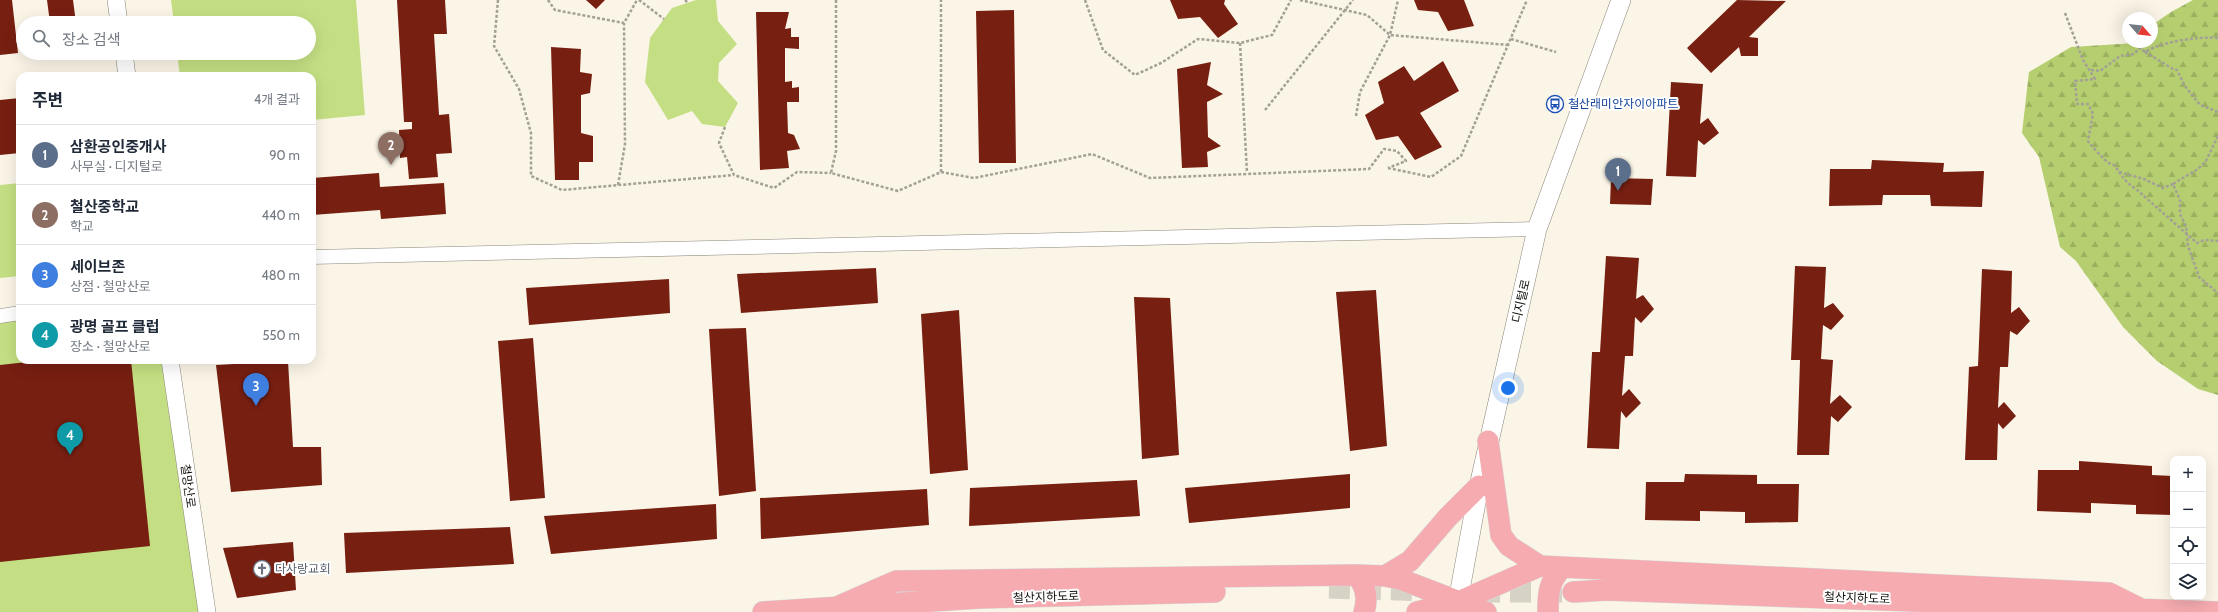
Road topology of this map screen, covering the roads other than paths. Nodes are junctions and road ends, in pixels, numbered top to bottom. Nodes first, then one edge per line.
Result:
1 (116, 0) edge
2 (1621, 0) edge
3 (118, 16) edge
4 (125, 60) edge
5 (126, 72) edge
6 (1537, 229) junction
7 (316, 257) edge
8 (16, 314) edge
9 (0, 316) edge
10 (171, 364) edge
11 (1488, 441) junction
12 (1479, 486) junction
13 (1540, 566) junction
14 (1562, 567) junction
15 (1356, 576) junction
16 (1385, 576) junction
17 (1329, 588) tunnel mouth
18 (1573, 592) tunnel mouth
19 (1457, 607) edge
20 (832, 609) junction
21 (2141, 610) junction
22 (207, 612) edge
23 (763, 612) edge
24 (1364, 612) edge
25 (1417, 612) tunnel mouth
26 (1486, 612) tunnel mouth
27 (1548, 612) edge
28 (2217, 612) edge

1 - 3 street
2 - 6 main road, 디지털로
4 - 5 street
6 - 7 street
6 - 11 main road, 디지털로
8 - 9 street
10 - 22 street, 철망산로
11 - 12 main road, 디지털로
11 - 13 main road
12 - 16 main road
12 - 19 main road, 디지털로
13 - 14 main road
13 - 19 main road
14 - 21 main road
14 - 27 main road
15 - 16 main road
15 - 20 main road
15 - 24 main road
16 - 19 main road
17 - 20 main road, 철산지하도로
18 - 21 main road, 철산지하도로
19 - 25 main road
19 - 26 main road
20 - 23 main road, 철산지하도로
21 - 28 main road, 철산지하도로

